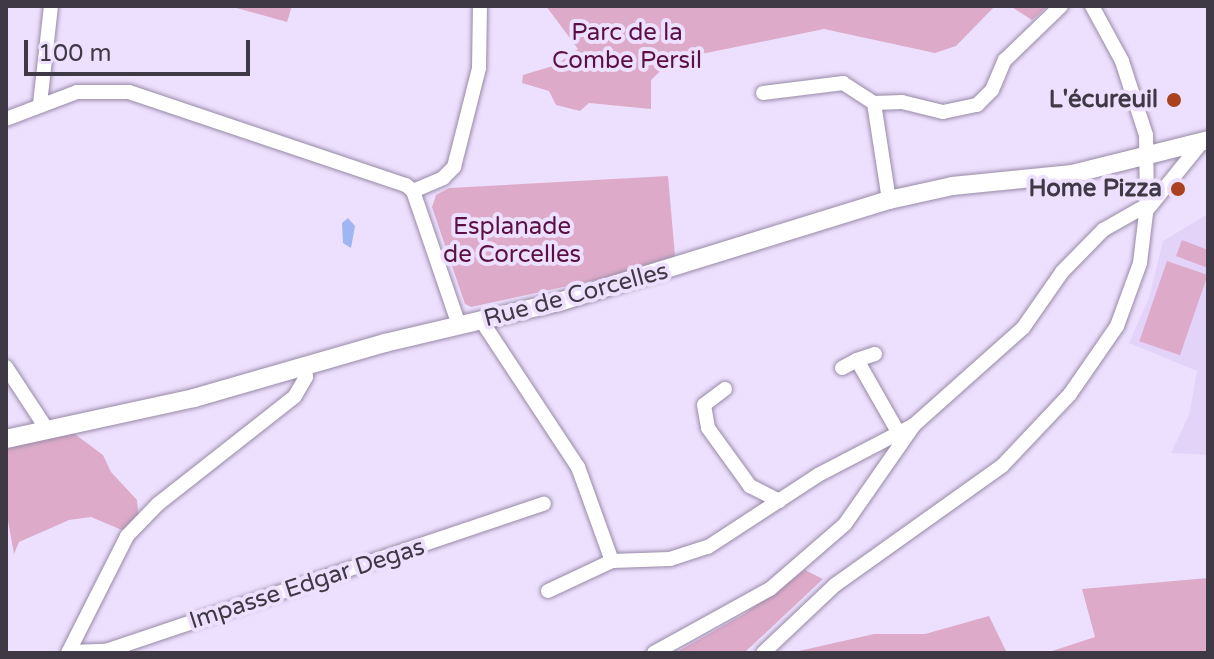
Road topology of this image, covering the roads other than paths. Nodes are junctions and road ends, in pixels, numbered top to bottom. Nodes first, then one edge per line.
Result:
1 (51, 6) edge
2 (480, 6) edge
3 (1061, 6) edge
4 (1092, 6) edge
5 (763, 93) dead end
6 (874, 103) junction
7 (40, 104) junction
8 (6, 119) edge
9 (1205, 141) edge
10 (1147, 155) junction
11 (413, 191) junction
12 (889, 200) junction
13 (1147, 208) junction
14 (481, 320) junction
15 (459, 325) junction
16 (875, 354) dead end
17 (857, 360) junction
18 (305, 365) junction
19 (6, 367) edge
20 (842, 368) dead end
21 (725, 389) dead end
22 (914, 425) junction
23 (46, 428) junction
24 (897, 430) junction
25 (6, 439) edge
26 (779, 501) junction
27 (544, 504) dead end
28 (612, 561) junction
29 (548, 591) dead end
30 (68, 653) edge
31 (654, 653) edge
32 (763, 653) edge

1 - 7 street
2 - 11 street
3 - 6 street
4 - 10 street
5 - 6 street
6 - 12 street
7 - 8 street
7 - 11 street
9 - 10 main road, Rue de Corcelles
9 - 13 street
10 - 12 main road, Rue de Corcelles
10 - 13 street
11 - 15 street
12 - 14 main road, Rue de Corcelles
13 - 22 street
13 - 32 street
14 - 15 main road, Rue de Corcelles
14 - 28 street
15 - 18 main road, Rue de Corcelles
16 - 17 street
17 - 20 street
17 - 24 street
18 - 23 main road, Rue de Corcelles
18 - 30 street
19 - 23 street
21 - 26 street
22 - 24 street
22 - 31 street
23 - 25 main road, Rue de Corcelles
24 - 26 street
26 - 28 street
27 - 30 street, Impasse Edgar Degas
28 - 29 street

